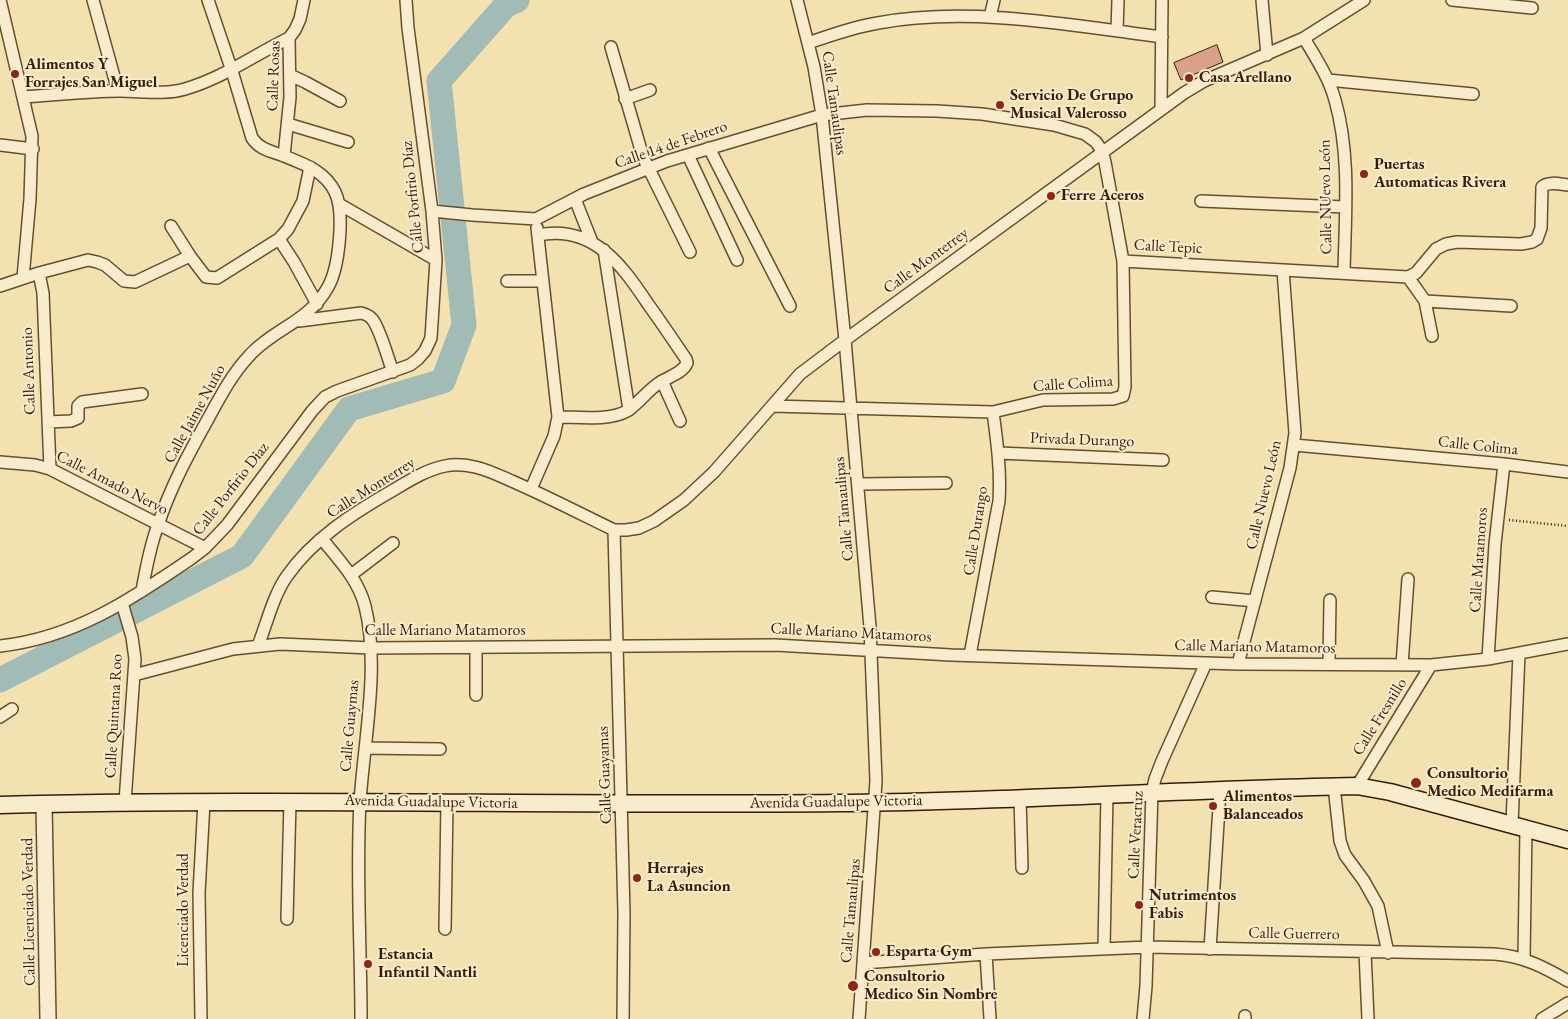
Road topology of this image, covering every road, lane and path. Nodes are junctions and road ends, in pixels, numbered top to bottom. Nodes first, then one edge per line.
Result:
1 (0, 0) edge
2 (93, 0) edge
3 (208, 0) edge
4 (304, 0) edge
5 (406, 0) edge
6 (797, 0) edge
7 (994, 0) edge
8 (1118, 0) edge
9 (1162, 0) edge
10 (1262, 0) edge
11 (1364, 0) edge
12 (1452, 0) edge
13 (1532, 8) dead end
14 (990, 17) junction
15 (1117, 31) junction
16 (1162, 37) junction
17 (288, 38) junction
18 (1304, 38) junction
19 (808, 43) junction
20 (611, 48) dead end
21 (1267, 55) junction
22 (232, 70) junction
23 (290, 75) junction
24 (1328, 80) junction
25 (650, 90) dead end
26 (118, 91) junction
27 (1473, 94) dead end
28 (24, 97) junction
29 (625, 98) junction
30 (340, 101) dead end
31 (1161, 108) junction
32 (822, 115) junction
33 (288, 124) junction
34 (348, 142) dead end
35 (0, 145) edge
36 (709, 148) junction
37 (33, 149) junction
38 (1102, 151) junction
39 (688, 155) junction
40 (284, 156) junction
41 (310, 167) junction
42 (649, 169) junction
43 (1568, 185) edge
44 (575, 199) junction
45 (1201, 201) dead end
46 (339, 204) junction
47 (1345, 207) junction
48 (432, 211) junction
49 (536, 218) junction
50 (172, 226) dead end
51 (538, 235) junction
52 (279, 239) junction
53 (592, 242) junction
54 (604, 250) junction
55 (690, 252) dead end
56 (190, 256) junction
57 (436, 260) junction
58 (737, 260) dead end
59 (1123, 261) junction
60 (1283, 270) junction
61 (39, 273) junction
62 (1344, 273) junction
63 (1408, 277) junction
64 (23, 278) junction
65 (507, 281) dead end
66 (543, 282) junction
67 (0, 286) edge
68 (1424, 301) junction
69 (316, 304) junction
70 (790, 306) dead end
71 (1511, 306) dead end
72 (297, 321) junction
73 (1432, 336) dead end
74 (845, 340) junction
75 (393, 372) junction
76 (662, 381) junction
77 (142, 394) dead end
78 (772, 406) junction
79 (851, 408) junction
80 (629, 410) junction
81 (993, 412) junction
82 (558, 417) junction
83 (680, 421) dead end
84 (48, 422) junction
85 (1294, 445) junction
86 (999, 453) junction
87 (1163, 460) dead end
88 (0, 462) edge
89 (1504, 464) junction
90 (50, 469) junction
91 (1568, 472) edge
92 (946, 483) dead end
93 (858, 484) junction
94 (531, 489) junction
95 (1498, 519) junction
96 (158, 524) junction
97 (1568, 526) edge
98 (614, 530) junction
99 (322, 539) junction
100 (393, 543) dead end
101 (205, 548) junction
102 (351, 575) junction
103 (1408, 579) dead end
104 (142, 591) junction
105 (1212, 597) dead end
106 (1330, 600) dead end
107 (1255, 601) junction
108 (123, 605) junction
109 (1568, 644) edge
110 (0, 646) edge
111 (258, 646) junction
112 (616, 646) junction
113 (370, 648) junction
114 (476, 648) junction
115 (872, 650) junction
116 (1519, 653) junction
117 (970, 655) junction
118 (1488, 659) junction
119 (1206, 663) junction
120 (1238, 664) junction
121 (1329, 664) junction
122 (1402, 665) junction
123 (1431, 665) junction
124 (134, 675) junction
125 (476, 695) dead end
126 (12, 709) dead end
127 (0, 717) edge
128 (365, 748) junction
129 (440, 749) dead end
130 (1334, 786) junction
131 (1356, 786) junction
132 (1220, 791) junction
133 (1152, 792) junction
134 (1107, 794) junction
135 (1020, 798) junction
136 (290, 801) junction
137 (360, 801) junction
138 (125, 802) junction
139 (204, 802) junction
140 (447, 803) junction
141 (876, 803) junction
142 (44, 804) junction
143 (622, 804) junction
144 (0, 805) edge
145 (1519, 827) junction
146 (1568, 840) edge
147 (1022, 868) dead end
148 (287, 918) dead end
149 (445, 929) dead end
150 (1148, 946) junction
151 (1104, 948) junction
152 (1210, 949) junction
153 (1365, 952) junction
154 (1388, 953) junction
155 (986, 954) junction
156 (1524, 958) junction
157 (863, 963) junction
158 (1568, 982) edge
159 (1568, 1003) edge
160 (48, 1019) edge
161 (201, 1019) edge
162 (361, 1019) edge
163 (623, 1019) edge
164 (859, 1019) edge
165 (990, 1019) edge
166 (1143, 1019) edge
167 (1368, 1019) edge
168 (1542, 1019) edge

1 - 28 street
2 - 26 street
3 - 22 street, Calle Jaime Nuño
4 - 17 street, Calle Rosas
5 - 48 street, Calle Porfirio Díaz
6 - 19 street, Calle Tamaulipas
7 - 14 street
8 - 15 street
9 - 16 street
10 - 21 street
11 - 18 street, Calle Monterrey
12 - 13 street
14 - 15 street
14 - 19 street
15 - 16 street
16 - 31 street
17 - 22 street
17 - 23 street, Calle Rosas
18 - 21 street, Calle Monterrey
18 - 24 street, Calle NUevo León
19 - 32 street, Calle Tamaulipas
20 - 29 street
21 - 31 street, Calle Monterrey
22 - 26 street
22 - 40 street, Calle Jaime Nuño
23 - 30 street
23 - 33 street, Calle Rosas
24 - 27 street
24 - 47 street, Calle NUevo León
25 - 29 street
26 - 28 street
28 - 37 street
29 - 42 street
31 - 38 street, Calle Monterrey
32 - 36 street, Calle 14 de Febrero
32 - 38 street
32 - 74 street, Calle Tamaulipas
33 - 34 street
33 - 40 street, Calle Rosas
35 - 37 street
36 - 39 street, Calle 14 de Febrero
36 - 70 street
37 - 64 street
38 - 59 street, Calle Tepic
38 - 74 street, Calle Monterrey
39 - 42 street, Calle 14 de Febrero
39 - 58 street
40 - 41 street, Calle Jaime Nuño
41 - 46 street, Calle Jaime Nuño
41 - 52 street
42 - 44 street, Calle 14 de Febrero
42 - 55 street
43 - 63 street
44 - 49 street, Calle 14 de Febrero
44 - 53 street
45 - 47 street
46 - 57 street
46 - 69 street, Calle Jaime Nuño
47 - 62 street, Calle NUevo León
48 - 49 street
48 - 57 street, Calle Porfirio Díaz
49 - 51 street
50 - 56 street
51 - 53 street
51 - 66 street
52 - 56 street
52 - 69 street
53 - 54 street
54 - 76 street
54 - 80 street
56 - 61 street
57 - 75 street, Calle Porfirio Díaz
59 - 60 street, Calle Tepic
59 - 81 street, Calle Colima
60 - 62 street, Calle Tepic
60 - 85 street, Calle Nuevo León
61 - 64 street
61 - 84 street, Calle Antonio
62 - 63 street, Calle Tepic
63 - 68 street
64 - 67 street
65 - 66 street
66 - 82 street
68 - 71 street
68 - 73 street
69 - 72 street, Calle Jaime Nuño
72 - 75 street
72 - 96 street, Calle Jaime Nuño
74 - 78 street, Calle Monterrey
74 - 79 street, Calle Tamaulipas
75 - 101 street, Calle Porfirio Diaz
76 - 80 street
76 - 83 street
77 - 84 street
78 - 79 street, Calle Colima
78 - 98 street, Calle Monterrey
79 - 81 street, Calle Colima
79 - 93 street, Calle Tamaulipas
80 - 82 street
81 - 86 street, Calle Durango
82 - 94 street
84 - 90 street, Calle Antonio
85 - 89 street, Calle Colima
85 - 107 street, Calle Nuevo León
86 - 87 street, Privada Durango
86 - 117 street, Calle Durango
88 - 90 street, Calle Amado Nervo
89 - 91 street, Calle Colima
89 - 95 street, Calle Matamoros
90 - 96 street, Calle Amado Nervo
92 - 93 street
93 - 115 street, Calle Tamaulipas
94 - 98 street, Calle Monterrey
94 - 99 street, Calle Monterrey
95 - 97 path
95 - 118 street, Calle Matamoros
96 - 101 street, Calle Amado Nervo
96 - 104 street, Calle Jaime Nuño
98 - 112 street, Calle Guayamas
99 - 102 street, Calle Guaymas
99 - 111 street, Calle Monterrey
100 - 102 street
101 - 104 street, Calle Porfirio Diaz
102 - 113 street, Calle Guaymas
103 - 122 street
104 - 108 street, Calle Porfirio Diaz
105 - 107 street
106 - 121 street
107 - 120 street, Calle Nuevo León
108 - 110 street, Calle Porfirio Diaz
108 - 124 street, Calle Quintana Roo
109 - 116 street, Calle Mariano Matamoros
111 - 113 street, Calle Mariano Matamoros
111 - 124 street, Calle Mariano Matamoros
112 - 114 street, Calle Mariano Matamoros
112 - 115 street, Calle Mariano Matamoros
112 - 143 street, Calle Guayamas
113 - 114 street, Calle Mariano Matamoros
113 - 128 street, Calle Guaymas
114 - 125 street
115 - 117 street, Calle Mariano Matamoros
115 - 141 street, Calle Tamaulipas
116 - 118 street, Calle Mariano Matamoros
116 - 145 street
117 - 119 street, Calle Mariano Matamoros
118 - 123 street, Calle Mariano Matamoros
119 - 120 street, Calle Mariano Matamoros
119 - 133 street, Calle Veracruz
120 - 121 street, Calle Mariano Matamoros
121 - 122 street, Calle Mariano Matamoros
122 - 123 street, Calle Mariano Matamoros
123 - 131 street, Calle Fresnillo
124 - 138 street, Calle Quintana Roo
126 - 127 street
128 - 129 street
128 - 137 street, Calle Guaymas
130 - 131 main road, Avenida Guadalupe Victoria
130 - 132 main road, Avenida Guadalupe Victoria
130 - 154 street
131 - 145 main road, Avenida Guadalupe Victoria
132 - 133 main road, Avenida Guadalupe Victoria
132 - 152 street
133 - 134 main road, Avenida Guadalupe Victoria
133 - 150 street, Calle Veracruz
134 - 135 main road, Avenida Guadalupe Victoria
134 - 151 street
135 - 141 main road, Avenida Guadalupe Victoria
135 - 147 street
136 - 137 main road, Avenida Guadalupe Victoria
136 - 139 main road, Avenida Guadalupe Victoria
136 - 148 street
137 - 140 main road, Avenida Guadalupe Victoria
137 - 162 street, Calle Guaymas
138 - 139 main road, Avenida Guadalupe Victoria
138 - 142 main road, Avenida Guadalupe Victoria
139 - 161 street, Licenciado Verdad
140 - 143 main road, Avenida Guadalupe Victoria
140 - 149 street
141 - 143 main road, Avenida Guadalupe Victoria
141 - 157 street, Calle Tamaulipas
142 - 144 main road, Avenida Guadalupe Victoria
142 - 160 street, Calle Licenciado Verdad
143 - 163 street, Calle Guayamas
145 - 146 main road, Avenida Guadalupe Victoria
145 - 156 street
150 - 151 street, Calle Guerrero
150 - 152 street, Calle Guerrero
150 - 166 street, Calle Veracruz
151 - 155 street, Calle Guerrero
152 - 153 street, Calle Guerrero
153 - 154 street, Calle Guerrero
153 - 167 street
154 - 156 street, Calle Guerrero
155 - 157 street, Calle Guerrero
155 - 165 street
156 - 158 street, Calle Guerrero
157 - 164 street, Calle Tamaulipas
159 - 168 street

